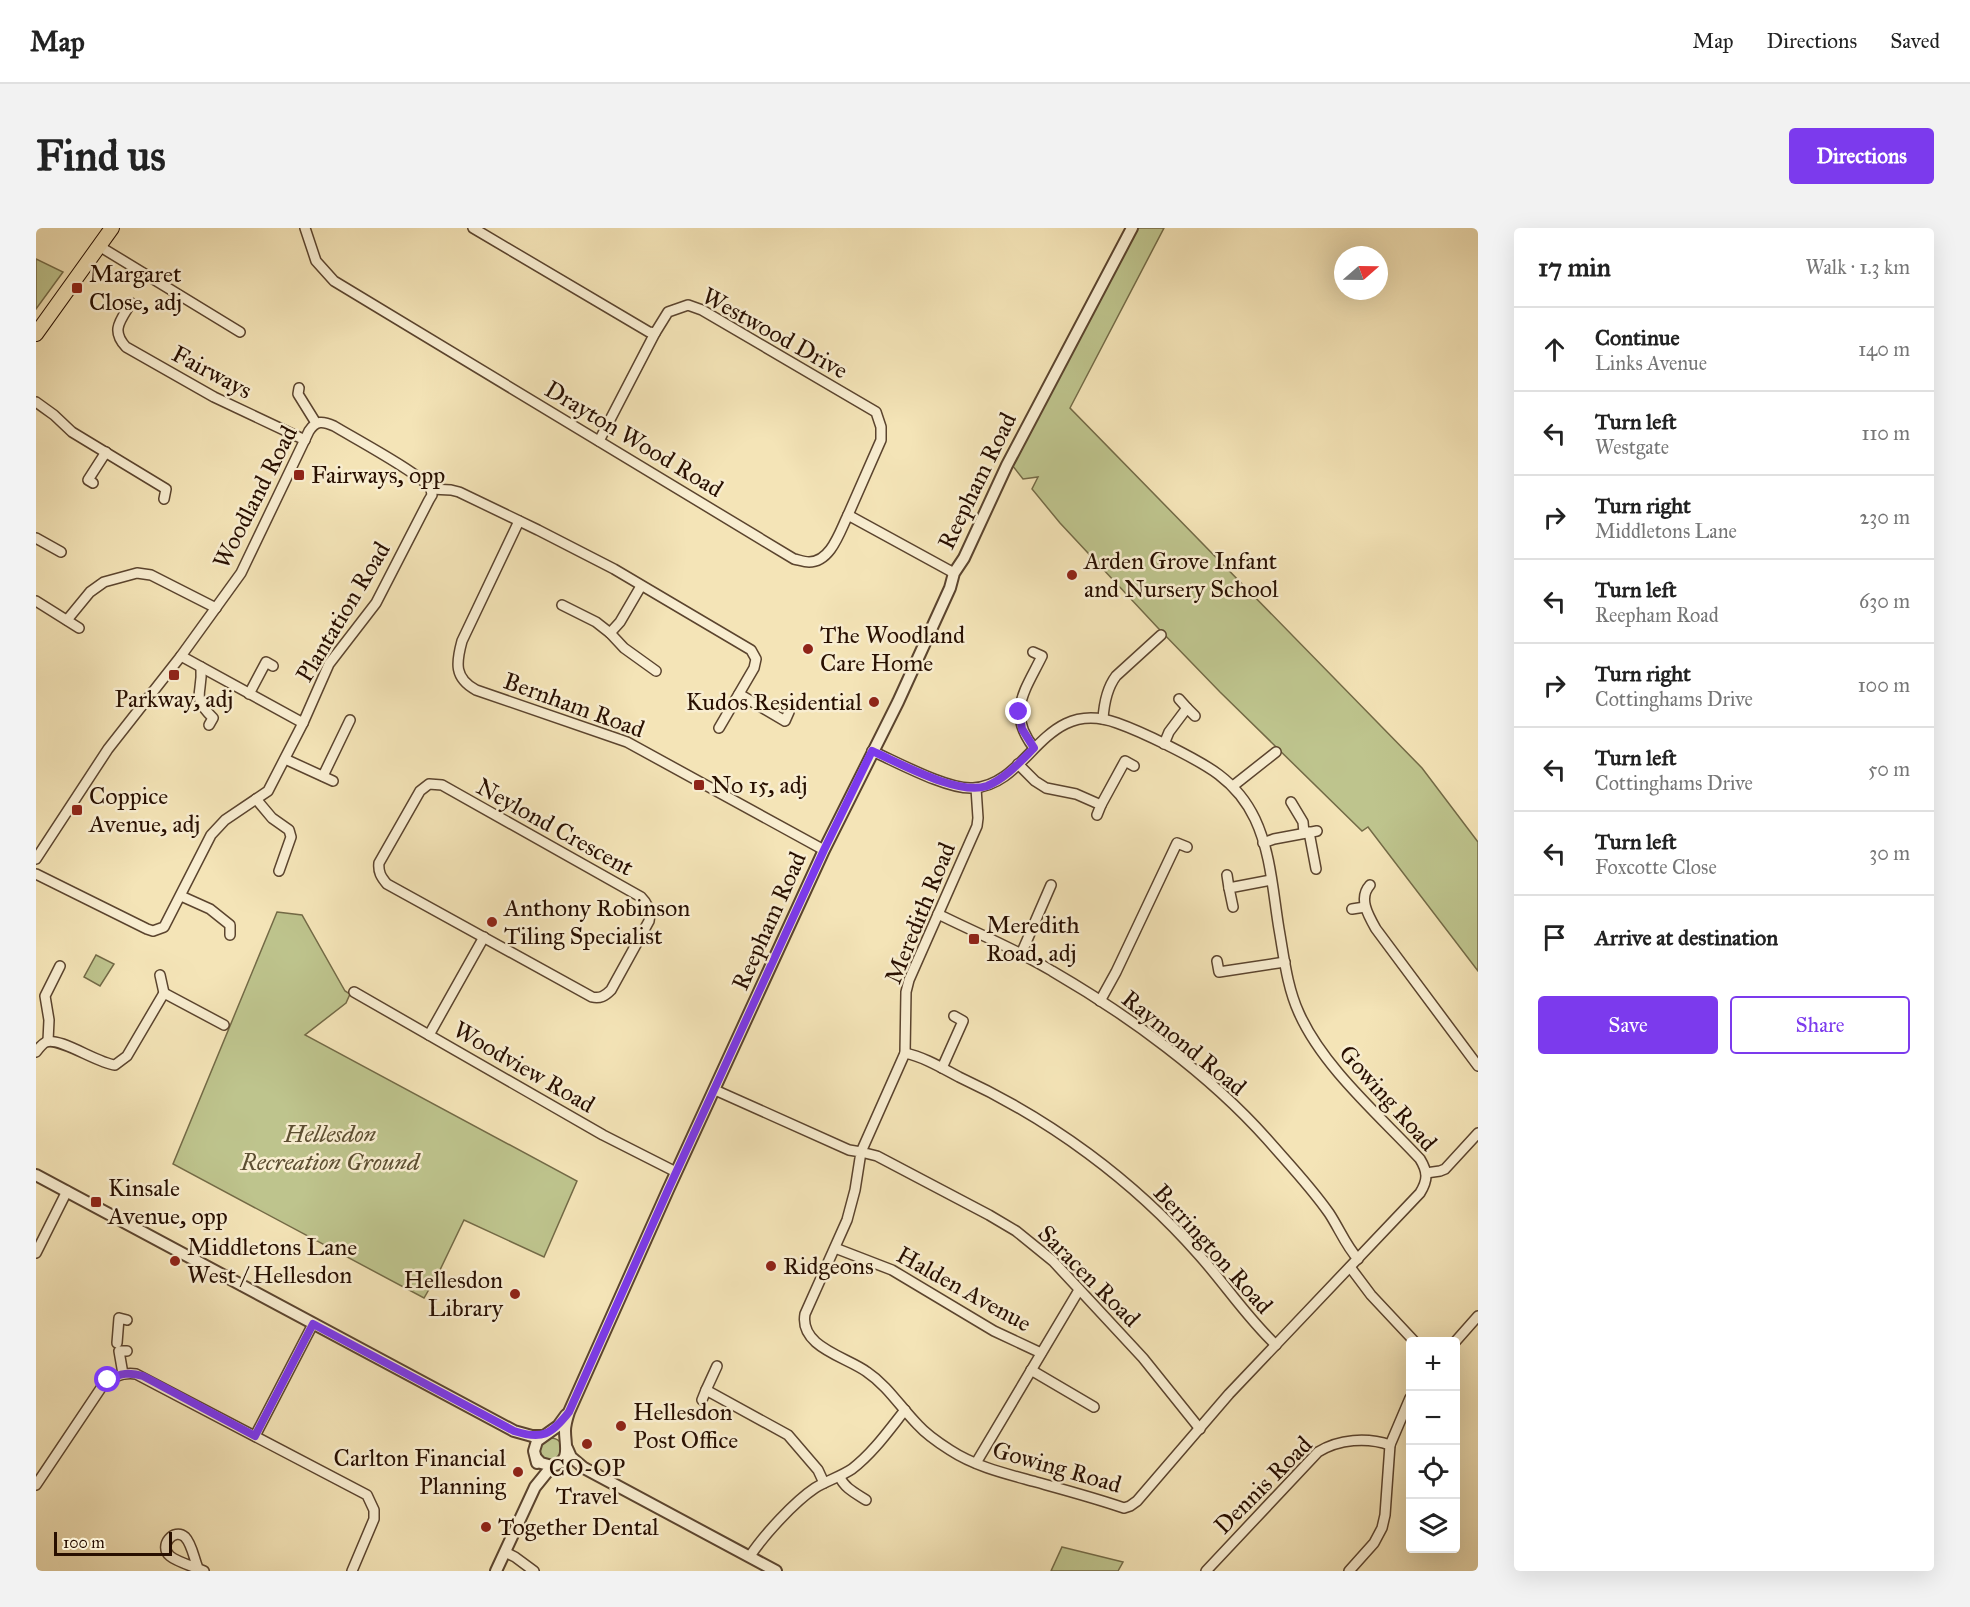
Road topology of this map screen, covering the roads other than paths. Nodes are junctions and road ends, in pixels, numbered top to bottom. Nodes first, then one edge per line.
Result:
1 (112, 228) edge
2 (305, 228) edge
3 (473, 228) edge
4 (1132, 228) edge
5 (99, 246) junction
6 (131, 303) dead end
7 (108, 317) dead end
8 (118, 323) junction
9 (240, 332) dead end
10 (655, 333) junction
11 (36, 334) edge
12 (298, 388) dead end
13 (36, 402) edge
14 (316, 423) junction
15 (305, 440) junction
16 (599, 441) junction
17 (106, 452) junction
18 (88, 480) dead end
19 (431, 489) junction
20 (164, 499) dead end
21 (848, 515) junction
22 (519, 521) junction
23 (36, 538) edge
24 (61, 552) dead end
25 (954, 573) junction
26 (641, 586) junction
27 (36, 601) edge
28 (562, 606) dead end
29 (216, 608) junction
30 (67, 620) junction
31 (79, 628) dead end
32 (610, 633) junction
33 (1161, 635) dead end
34 (1040, 652) dead end
35 (181, 656) junction
36 (265, 662) dead end
37 (201, 667) junction
38 (656, 671) dead end
39 (249, 694) junction
40 (739, 694) junction
41 (1179, 699) dead end
42 (1186, 708) junction
43 (789, 712) dead end
44 (1195, 716) dead end
45 (1103, 719) junction
46 (350, 720) dead end
47 (303, 723) junction
48 (208, 725) dead end
49 (719, 728) dead end
50 (1164, 744) junction
51 (1034, 748) junction
52 (872, 751) junction
53 (1129, 752) dead end
54 (1276, 752) dead end
55 (285, 759) junction
56 (1018, 764) junction
57 (323, 776) junction
58 (333, 781) dead end
59 (1233, 786) junction
60 (976, 788) junction
61 (256, 799) junction
62 (1291, 802) dead end
63 (1101, 805) junction
64 (1097, 815) dead end
65 (1310, 832) junction
66 (1167, 838) dead end
67 (1177, 843) junction
68 (1263, 843) junction
69 (1187, 847) dead end
70 (824, 850) junction
71 (36, 859) edge
72 (1316, 868) dead end
73 (279, 871) dead end
74 (36, 874) edge
75 (1227, 875) dead end
76 (1271, 880) junction
77 (1051, 885) dead end
78 (1370, 885) dead end
79 (1229, 888) junction
80 (182, 896) junction
81 (1233, 907) dead end
82 (1365, 907) junction
83 (1352, 909) dead end
84 (938, 914) junction
85 (231, 927) dead end
86 (484, 937) junction
87 (1021, 954) junction
88 (1217, 961) dead end
89 (1285, 962) junction
90 (60, 966) dead end
91 (1219, 972) junction
92 (160, 975) dead end
93 (1221, 983) dead end
94 (164, 993) junction
95 (354, 993) dead end
96 (1100, 1001) junction
97 (217, 1009) dead end
98 (968, 1011) dead end
99 (954, 1016) dead end
100 (212, 1019) junction
101 (963, 1021) junction
102 (224, 1025) dead end
103 (429, 1035) junction
104 (48, 1041) junction
105 (36, 1052) edge
106 (905, 1053) junction
107 (1478, 1066) edge
108 (942, 1068) junction
109 (715, 1090) junction
110 (1478, 1133) edge
111 (861, 1152) junction
112 (676, 1172) junction
113 (1426, 1173) junction
114 (36, 1175) edge
115 (67, 1191) junction
116 (835, 1248) junction
117 (36, 1253) edge
118 (1358, 1259) junction
119 (1350, 1267) junction
120 (1079, 1290) junction
121 (1478, 1316) edge
122 (118, 1318) dead end
123 (313, 1324) junction
124 (1410, 1337) edge
125 (1459, 1337) edge
126 (1276, 1345) junction
127 (1041, 1353) junction
128 (717, 1366) dead end
129 (1031, 1370) junction
130 (123, 1374) junction
131 (706, 1390) junction
132 (702, 1401) dead end
133 (1094, 1407) dead end
134 (1406, 1407) edge
135 (905, 1410) junction
136 (569, 1412) junction
137 (1200, 1429) junction
138 (514, 1431) junction
139 (544, 1435) junction
140 (255, 1436) junction
141 (566, 1445) junction
142 (1390, 1445) junction
143 (535, 1454) junction
144 (976, 1463) junction
145 (555, 1466) junction
146 (584, 1468) junction
147 (840, 1476) junction
148 (824, 1483) junction
149 (36, 1485) edge
150 (535, 1487) junction
151 (866, 1500) dead end
152 (505, 1552) junction
153 (750, 1556) junction
154 (768, 1569) edge
155 (352, 1571) edge
156 (496, 1571) edge
157 (534, 1571) edge
158 (1206, 1571) edge
159 (1349, 1571) edge

1 - 5 main road
2 - 16 street, Drayton Wood Road
3 - 10 street
4 - 25 street, Reepham Road
5 - 9 street
5 - 11 main road
6 - 8 street
7 - 8 street
8 - 15 street, Fairways
10 - 16 street, Westwood Drive
10 - 21 street, Westwood Drive
12 - 14 street
13 - 17 street
14 - 15 street, Woodland Road
14 - 19 street, Woodland Road
15 - 29 street, Woodland Road
16 - 21 street, Drayton Wood Road
17 - 18 street
17 - 20 street
19 - 22 street, Woodland Road
19 - 47 street, Plantation Road
21 - 25 street
22 - 26 street, Woodland Road
22 - 70 street, Bernham Road
23 - 24 street
25 - 52 street, Reepham Road
26 - 32 street
26 - 40 street, Woodland Road
27 - 30 street
28 - 32 street
29 - 30 street
29 - 35 street, Woodland Road
30 - 31 street
32 - 38 street
33 - 45 street
34 - 51 street
35 - 37 street
35 - 71 street, Woodland Road
36 - 39 street
37 - 39 street
37 - 48 street
39 - 47 street
40 - 43 street
40 - 49 street, Woodland Road
41 - 42 street
42 - 44 street
42 - 50 street
45 - 50 street, Gowing Road
45 - 51 street
46 - 57 street
47 - 55 street, Plantation Road
50 - 59 street, Gowing Road
51 - 56 street
52 - 60 street
52 - 70 street, Reepham Road
53 - 63 street
54 - 59 street
55 - 57 street
55 - 61 street, Plantation Road
56 - 60 street
56 - 63 street
57 - 58 street
59 - 68 street, Gowing Road
60 - 84 street, Meredith Road
61 - 73 street
61 - 80 street, Plantation Road
62 - 65 street
63 - 64 street
65 - 68 street
65 - 72 street
66 - 67 street
67 - 69 street
67 - 96 street
68 - 76 street, Gowing Road
70 - 109 street, Reepham Road
74 - 80 street, Plantation Road
75 - 79 street
76 - 79 street
76 - 89 street, Gowing Road
77 - 87 street
78 - 82 street
79 - 81 street
80 - 85 street
82 - 83 street
82 - 107 street
84 - 87 street, Raymond Road
84 - 106 street, Meredith Road
86 - 86 street, Neylond Crescent
86 - 103 street
87 - 96 street, Raymond Road
88 - 91 street
89 - 91 street
89 - 113 street, Gowing Road
90 - 104 street
91 - 93 street
92 - 94 street
94 - 100 street
94 - 104 street
95 - 103 street, Woodview Road
96 - 118 street, Raymond Road
97 - 100 street
98 - 101 street
99 - 101 street
100 - 102 street
101 - 108 street
103 - 112 street, Woodview Road
104 - 105 street
106 - 108 street, Berrington Road
106 - 111 street, Meredith Road
108 - 126 street, Berrington Road
109 - 111 street
109 - 112 street, Reepham Road
110 - 113 street
111 - 116 street, Gowing Road
111 - 120 street, Saracen Road
112 - 136 street, Reepham Road
113 - 118 street, Gowing Road
114 - 115 street
115 - 117 street
115 - 123 street
116 - 127 street, Halden Avenue
116 - 135 street, Gowing Road
118 - 119 street, Gowing Road
119 - 124 street
119 - 126 street, Gowing Road
120 - 127 street
120 - 137 street, Saracen Road
121 - 125 street
122 - 130 street
123 - 138 street
123 - 140 street
126 - 137 street, Gowing Road
127 - 129 street
128 - 131 street
129 - 133 street
129 - 144 street
130 - 140 street
130 - 149 street
131 - 132 street
131 - 148 street
134 - 142 street
135 - 144 street, Gowing Road
135 - 147 street
136 - 139 street, Reepham Road
136 - 141 street, Reepham Road
137 - 144 street, Gowing Road
138 - 139 street
138 - 143 street
139 - 141 street
139 - 143 street, Reepham Road
140 - 155 street
141 - 145 street, Reepham Road
141 - 146 street
142 - 158 street, Dennis Road
142 - 159 street
143 - 145 street
143 - 150 street, Reepham Road
145 - 146 street
145 - 150 street, Reepham Road
146 - 153 street
147 - 148 street
147 - 151 street
148 - 153 street
150 - 152 street, Reepham Road
152 - 156 street, Reepham Road
152 - 157 street
153 - 154 street

